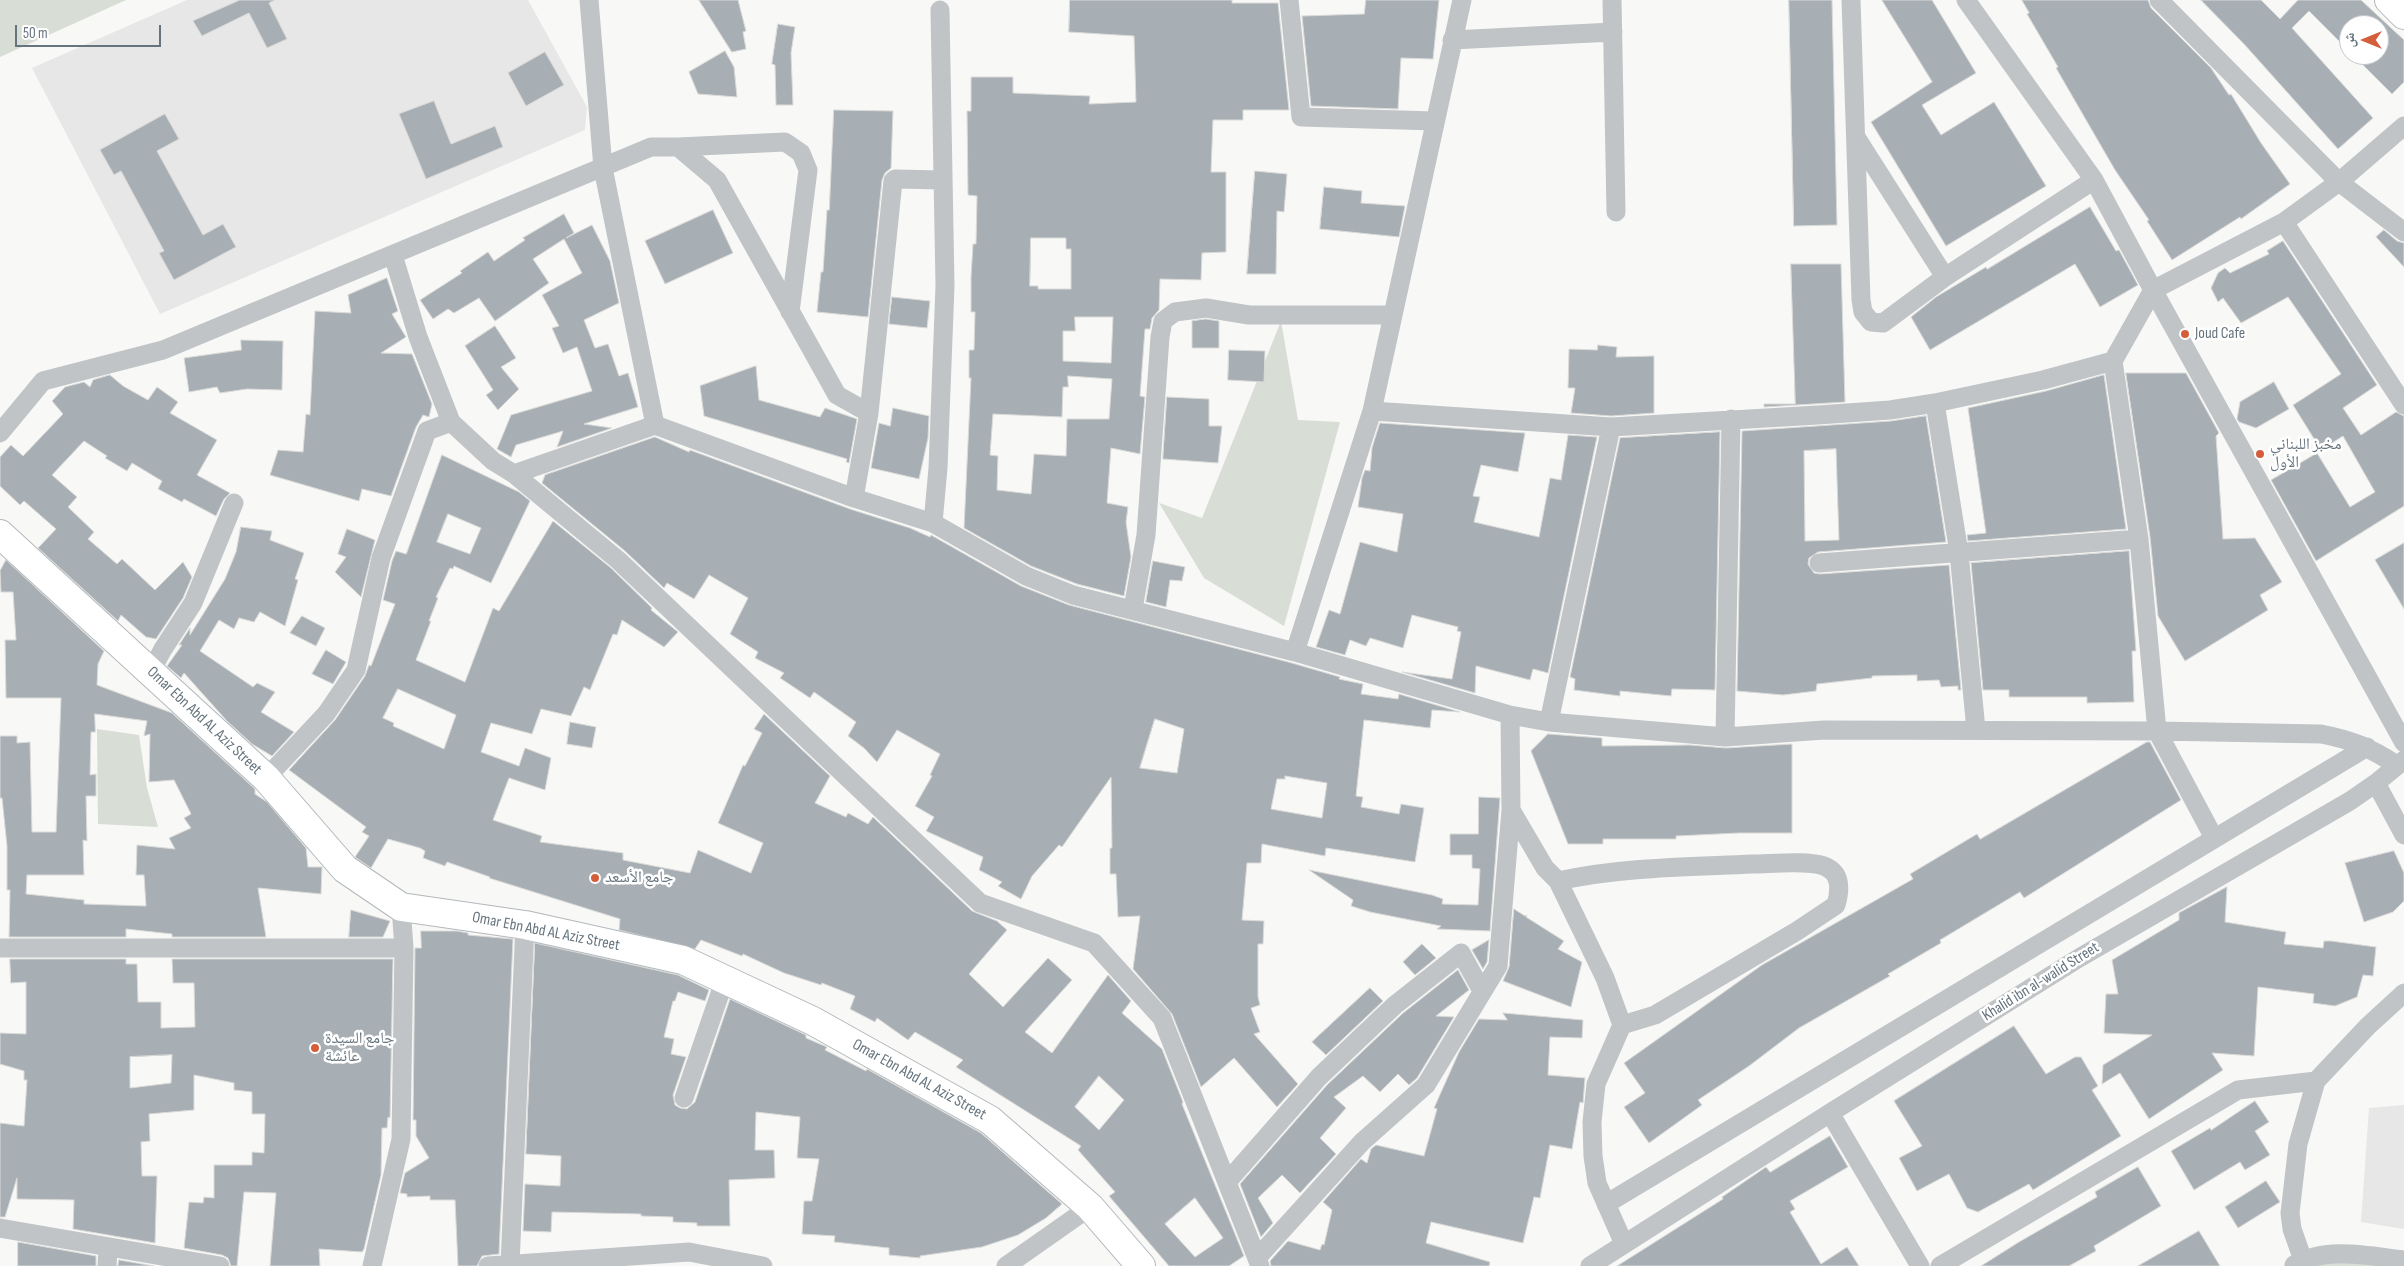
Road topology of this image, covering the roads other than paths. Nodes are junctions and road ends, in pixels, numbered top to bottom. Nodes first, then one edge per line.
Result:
1 (589, 0) edge
2 (1288, 0) edge
3 (1462, 0) edge
4 (1612, 0) edge
5 (1851, 0) edge
6 (1966, 0) edge
7 (2159, 0) edge
8 (2389, 0) edge
9 (940, 10) dead end
10 (2404, 14) edge
11 (1613, 32) junction
12 (1452, 40) junction
13 (1434, 121) junction
14 (2404, 126) edge
15 (1856, 136) junction
16 (678, 147) junction
17 (603, 168) junction
18 (942, 180) junction
19 (2094, 180) junction
20 (2339, 182) junction
21 (1616, 212) dead end
22 (2284, 222) junction
23 (2404, 232) edge
24 (392, 255) junction
25 (1945, 277) junction
26 (2153, 290) junction
27 (790, 312) junction
28 (1394, 315) junction
29 (2113, 361) junction
30 (1935, 402) junction
31 (2404, 405) edge
32 (1372, 410) junction
33 (869, 414) junction
34 (1731, 419) junction
35 (452, 422) junction
36 (655, 425) junction
37 (1611, 427) junction
38 (0, 433) edge
39 (514, 474) junction
40 (854, 498) junction
41 (234, 503) dead end
42 (932, 523) junction
43 (0, 534) edge
44 (2139, 539) junction
45 (1959, 553) junction
46 (1819, 562) dead end
47 (1133, 609) junction
48 (1295, 652) junction
49 (152, 671) junction
50 (1510, 715) junction
51 (1550, 722) junction
52 (1976, 730) junction
53 (2157, 731) junction
54 (1725, 738) junction
55 (2404, 743) edge
56 (2367, 746) junction
57 (2400, 762) edge
58 (266, 778) junction
59 (2376, 783) junction
60 (1511, 810) junction
61 (2404, 835) edge
62 (2214, 838) junction
63 (1558, 881) junction
64 (401, 907) junction
65 (525, 926) junction
66 (0, 948) edge
67 (404, 948) junction
68 (725, 980) junction
69 (1482, 991) junction
70 (2404, 993) edge
71 (1622, 1025) junction
72 (2316, 1081) junction
73 (684, 1098) dead end
74 (1830, 1113) junction
75 (1228, 1180) junction
76 (1606, 1204) junction
77 (1090, 1207) junction
78 (0, 1228) edge
79 (1624, 1244) junction
80 (108, 1257) edge
81 (2404, 1260) edge
82 (1259, 1261) edge
83 (510, 1264) junction
84 (2299, 1264) edge
85 (220, 1266) edge
86 (372, 1266) edge
87 (488, 1266) edge
88 (763, 1266) edge
89 (1006, 1266) edge
90 (1141, 1266) edge
91 (1590, 1266) edge
92 (1920, 1266) edge
93 (1940, 1266) edge

1 - 17 street
2 - 13 street
3 - 12 street
4 - 11 street
5 - 15 street
6 - 19 street
7 - 20 street
8 - 10 street
9 - 18 street
11 - 12 street
11 - 21 street
12 - 13 street
13 - 28 street
14 - 20 street
15 - 25 street
15 - 25 street
16 - 17 street
16 - 27 street
16 - 27 street
17 - 24 street
17 - 36 street
18 - 33 street
18 - 42 street
19 - 25 street
19 - 26 street
20 - 22 street
20 - 23 street
22 - 26 street
22 - 31 street
24 - 35 street
24 - 38 street
26 - 29 street
26 - 55 street
27 - 33 street
28 - 32 street
28 - 47 street
29 - 30 street
29 - 44 street
30 - 34 street
30 - 45 street
32 - 37 street
32 - 48 street
33 - 40 street
34 - 37 street
34 - 54 street
35 - 39 street
35 - 58 street
36 - 39 street
36 - 40 street
37 - 51 street
39 - 75 street
40 - 42 street
41 - 49 street
42 - 47 street
43 - 49 street, Omar Ebn Abd AL Aziz Street
44 - 45 street
44 - 53 street
45 - 46 street
45 - 52 street
47 - 48 street
48 - 50 street
49 - 58 street, Omar Ebn Abd AL Aziz Street
50 - 51 street
50 - 60 street
51 - 54 street
52 - 53 street
52 - 54 street
53 - 56 street
53 - 62 street
56 - 57 street
56 - 62 street
57 - 59 street, Khalid ibn al-walid Street
58 - 64 street, Omar Ebn Abd AL Aziz Street
59 - 61 street
59 - 74 street, Khalid ibn al-walid Street
60 - 63 street
60 - 69 street
62 - 76 street
63 - 71 street
63 - 71 street
64 - 65 street, Omar Ebn Abd AL Aziz Street
64 - 67 street
65 - 68 street, Omar Ebn Abd AL Aziz Street
65 - 83 street
66 - 67 street
67 - 86 street
68 - 73 street
68 - 77 street, Omar Ebn Abd AL Aziz Street
69 - 75 street
69 - 82 street
70 - 72 street
71 - 76 street
72 - 84 street
72 - 93 street
74 - 79 street, Khalid ibn al-walid Street
74 - 92 street
75 - 82 street
76 - 79 street
77 - 89 street
77 - 90 street, Omar Ebn Abd AL Aziz Street
78 - 80 street
79 - 91 street, Khalid ibn al-walid Street
80 - 85 street
81 - 84 street
83 - 87 street
83 - 88 street

